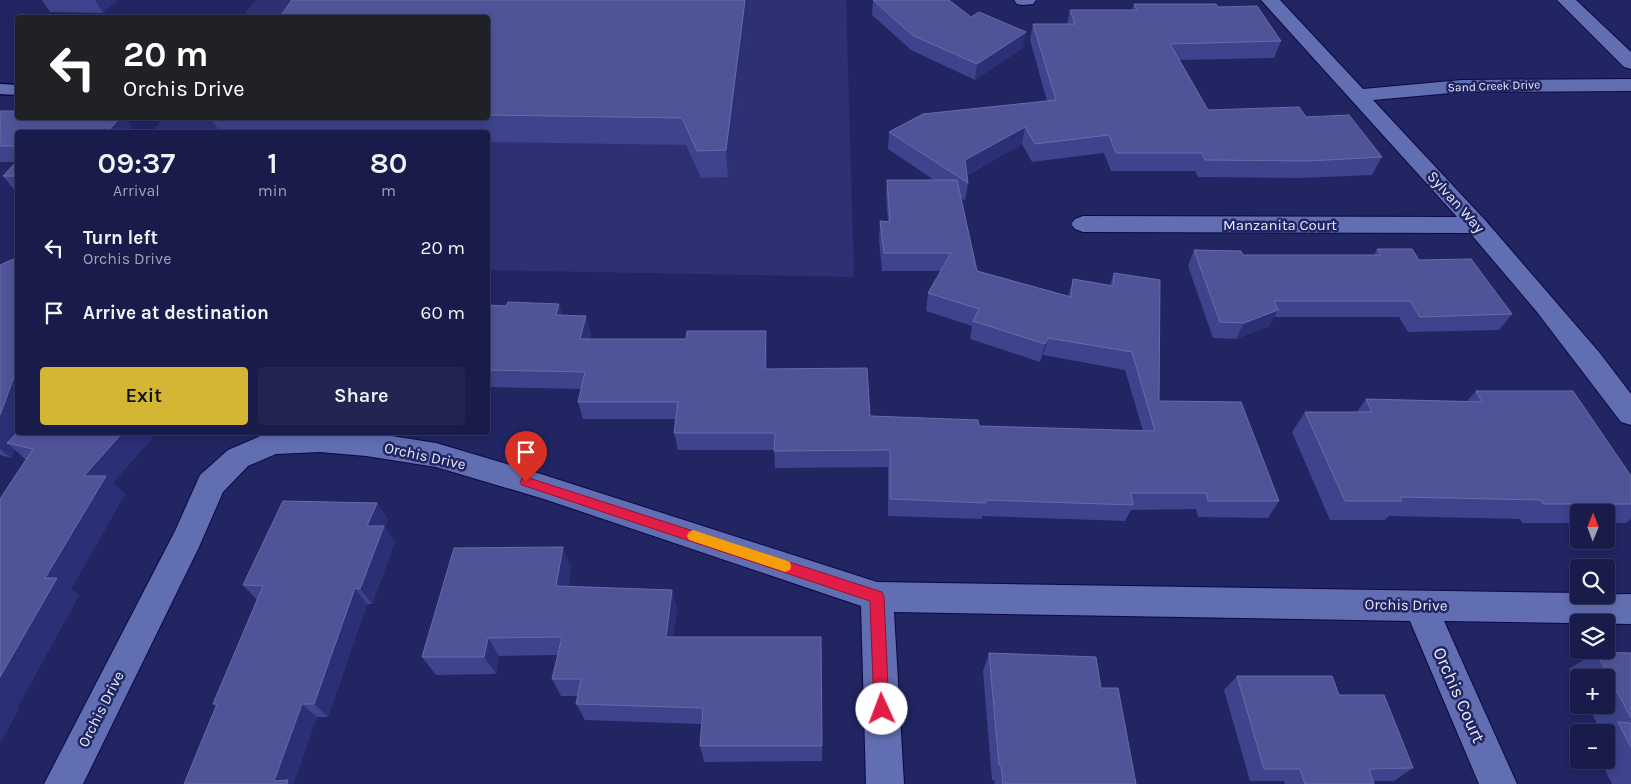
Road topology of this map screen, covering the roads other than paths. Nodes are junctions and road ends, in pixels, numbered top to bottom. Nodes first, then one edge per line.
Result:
1 (1023, 0) edge
2 (1027, 0) edge
3 (1270, 0) edge
4 (1566, 0) edge
5 (1631, 63) edge
6 (1631, 84) edge
7 (0, 90) edge
8 (15, 90) edge
9 (1357, 95) junction
10 (1083, 224) dead end
11 (1477, 225) junction
12 (1621, 387) edge
13 (1631, 414) edge
14 (877, 597) junction
15 (1420, 605) junction
16 (1631, 609) edge
17 (63, 784) edge
18 (885, 784) edge
19 (1498, 784) edge

1 - 2 street
3 - 9 street, Sylvan Way
4 - 5 street
6 - 9 street, Sand Creek Drive
7 - 8 lane
9 - 11 street, Sylvan Way
10 - 11 street, Manzanita Court
11 - 12 street, Sylvan Way
12 - 13 street, Sylvan Way
14 - 15 street, Orchis Drive
14 - 17 street, Orchis Drive
14 - 18 street
15 - 16 street, Orchis Drive
15 - 19 street, Orchis Court

